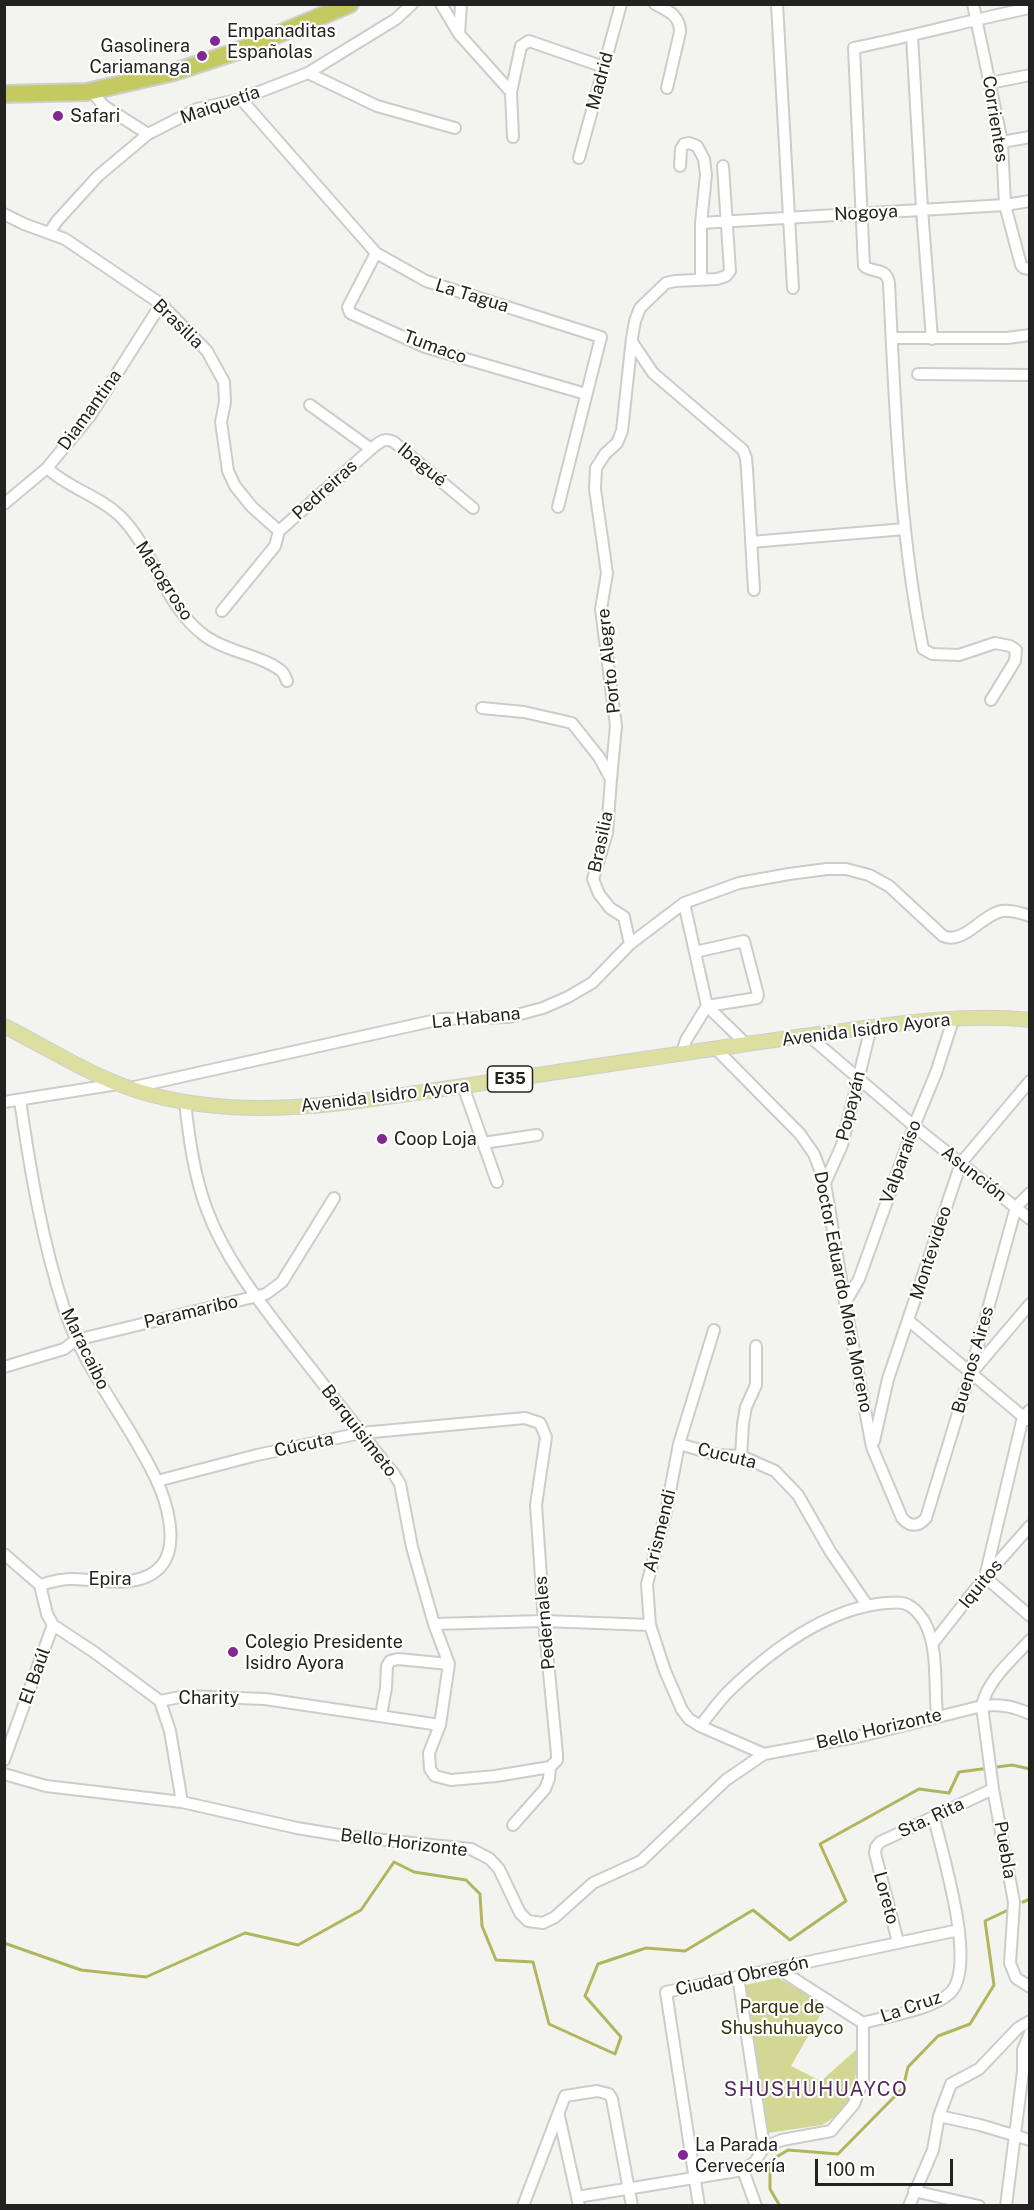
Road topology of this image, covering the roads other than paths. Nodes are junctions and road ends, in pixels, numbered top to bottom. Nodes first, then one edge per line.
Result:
1 (350, 4) edge
2 (412, 4) edge
3 (441, 4) edge
4 (461, 4) edge
5 (621, 4) edge
6 (655, 4) edge
7 (777, 4) edge
8 (973, 4) edge
9 (1029, 8) edge
10 (975, 20) junction
11 (459, 34) junction
12 (912, 36) junction
13 (604, 67) junction
14 (308, 73) junction
15 (1029, 75) edge
16 (990, 83) junction
17 (667, 88) dead end
18 (91, 91) junction
19 (511, 92) junction
20 (4, 94) edge
21 (241, 99) junction
22 (455, 128) dead end
23 (148, 134) junction
24 (513, 137) dead end
25 (1029, 137) edge
26 (1002, 142) junction
27 (579, 158) dead end
28 (680, 166) dead end
29 (723, 166) dead end
30 (1029, 201) edge
31 (1005, 205) junction
32 (922, 209) junction
33 (861, 213) junction
34 (4, 214) edge
35 (790, 217) junction
36 (726, 221) junction
37 (701, 223) junction
38 (49, 233) junction
39 (376, 253) junction
40 (1027, 268) edge
41 (701, 279) junction
42 (793, 288) dead end
43 (160, 304) junction
44 (1029, 335) edge
45 (892, 338) junction
46 (932, 339) junction
47 (632, 340) junction
48 (918, 374) dead end
49 (1029, 375) edge
50 (586, 394) junction
51 (310, 405) dead end
52 (371, 449) junction
53 (47, 468) junction
54 (4, 504) edge
55 (558, 507) dead end
56 (473, 508) dead end
57 (905, 530) junction
58 (279, 531) junction
59 (751, 542) junction
60 (754, 590) dead end
61 (222, 611) dead end
62 (287, 681) dead end
63 (991, 700) dead end
64 (482, 708) dead end
65 (611, 778) junction
66 (684, 903) junction
67 (1029, 916) edge
68 (630, 944) junction
69 (695, 952) junction
70 (706, 1006) junction
71 (953, 1020) junction
72 (1029, 1020) edge
73 (4, 1026) edge
74 (871, 1027) junction
75 (809, 1036) junction
76 (746, 1044) junction
77 (715, 1048) junction
78 (682, 1053) junction
79 (857, 1078) junction
80 (1029, 1081) edge
81 (124, 1086) junction
82 (463, 1086) junction
83 (20, 1100) junction
84 (4, 1102) edge
85 (185, 1102) junction
86 (914, 1126) junction
87 (537, 1135) dead end
88 (483, 1143) junction
89 (961, 1163) junction
90 (497, 1182) dead end
91 (825, 1183) junction
92 (1029, 1193) edge
93 (334, 1198) dead end
94 (1016, 1207) junction
95 (1029, 1219) edge
96 (256, 1297) junction
97 (845, 1303) junction
98 (1029, 1304) edge
99 (909, 1320) junction
100 (714, 1330) dead end
101 (76, 1340) junction
102 (756, 1346) dead end
103 (4, 1367) edge
104 (970, 1374) junction
105 (1027, 1416) edge
106 (525, 1418) joint
107 (361, 1433) junction
108 (679, 1444) junction
109 (872, 1447) junction
110 (741, 1456) junction
111 (157, 1481) junction
112 (914, 1525) joint
113 (1029, 1526) edge
114 (169, 1552) joint
115 (4, 1554) edge
116 (985, 1577) junction
117 (40, 1585) junction
118 (867, 1605) junction
119 (1029, 1616) edge
120 (544, 1621) junction
121 (434, 1624) junction
122 (53, 1625) junction
123 (650, 1625) junction
124 (1029, 1640) edge
125 (933, 1643) junction
126 (449, 1664) junction
127 (160, 1701) junction
128 (982, 1706) junction
129 (1029, 1714) edge
130 (381, 1715) junction
131 (937, 1715) junction
132 (441, 1725) junction
133 (700, 1726) junction
134 (764, 1754) junction
135 (4, 1760) edge
136 (550, 1767) junction
137 (4, 1774) edge
138 (993, 1788) junction
139 (182, 1802) junction
140 (934, 1818) junction
141 (513, 1825) dead end
142 (875, 1853) joint
143 (959, 1930) junction
144 (898, 1942) junction
145 (777, 1968) junction
146 (738, 1977) junction
147 (1029, 1987) edge
148 (1029, 2021) edge
149 (863, 2023) junction
150 (1029, 2033) edge
151 (1026, 2050) edge
152 (559, 2115) junction
153 (939, 2116) junction
154 (1015, 2136) junction
155 (1029, 2140) edge
156 (764, 2147) junction
157 (743, 2170) junction
158 (694, 2178) junction
159 (630, 2188) junction
160 (914, 2191) junction
161 (578, 2201) edge
162 (523, 2205) edge
163 (632, 2205) edge
164 (699, 2205) edge
165 (756, 2205) edge
166 (909, 2205) edge
167 (980, 2205) edge
168 (1006, 2205) edge

1 - 18 highway
2 - 14 street, Maiquetía
3 - 11 street
4 - 11 street
5 - 13 street, Madrid
6 - 17 street
7 - 35 street
8 - 10 street, Corrientes
9 - 10 street
10 - 12 street
10 - 16 street, Corrientes
11 - 19 street
12 - 32 street
12 - 33 street
13 - 19 street
13 - 27 street, Madrid
14 - 21 street, Maiquetía
14 - 22 street
15 - 16 street
16 - 26 street, Corrientes
18 - 20 highway
18 - 23 street
19 - 24 street
21 - 23 street, Maiquetía
21 - 39 street, La Tagua
23 - 38 street, Maiquetía
25 - 26 street
26 - 31 street, Corrientes
28 - 37 street
29 - 36 street
30 - 31 street, Nogoya
31 - 32 street, Nogoya
31 - 40 street, Corrientes
32 - 33 street, Nogoya
32 - 46 street
33 - 35 street, Nogoya
33 - 45 street
34 - 38 street, Brasilia
35 - 36 street, Nogoya
35 - 42 street
36 - 37 street, Nogoya
36 - 41 street, Porto Alegre
37 - 41 street
38 - 43 street, Brasilia
39 - 50 street, La Tagua
39 - 50 street, Tumaco
41 - 47 street, Porto Alegre
43 - 53 street, Diamantina
43 - 58 street, Brasilia
44 - 46 street
45 - 46 street
45 - 57 street
47 - 59 street
47 - 65 street, Porto Alegre
48 - 49 street
50 - 55 street, La Tagua
51 - 52 street, Ibagué
52 - 56 street, Ibagué
52 - 58 street, Pedreiras
53 - 54 street, Diamantina
53 - 62 street, Matogroso
57 - 59 street
57 - 63 street
58 - 61 street
59 - 60 street
64 - 65 street
65 - 68 street, Brasilia
66 - 67 street, La Habana
66 - 68 street, La Habana
66 - 69 street
68 - 81 street, La Habana
69 - 70 street
69 - 70 street
70 - 76 street
70 - 78 street
71 - 72 main road, Avenida Isidro Ayora / E35
71 - 74 main road, Avenida Isidro Ayora / E35
71 - 86 street, Valparaíso
73 - 81 main road, Avenida Isidro Ayora / E35
74 - 75 main road, Avenida Isidro Ayora / E35
74 - 79 street, Popayán
75 - 76 main road, Avenida Isidro Ayora / E35
75 - 79 street, Asunción
76 - 77 main road, Avenida Isidro Ayora / E35
77 - 78 main road, Avenida Isidro Ayora / E35
77 - 91 street, Doctor Eduardo Mora Moreno
78 - 82 main road, Avenida Isidro Ayora / E35
79 - 86 street, Asunción
79 - 91 street, Popayán
80 - 89 street, Montevideo
81 - 83 street, La Habana
81 - 85 main road, Avenida Isidro Ayora / E35
82 - 85 main road, Avenida Isidro Ayora / E35
82 - 88 street
83 - 84 street, La Habana
83 - 101 street, Maracaibo
85 - 96 street, Barquisimeto
86 - 89 street, Asunción
86 - 97 street, Valparaíso
87 - 88 street
88 - 90 street
89 - 94 street, Asunción
89 - 99 street, Montevideo
91 - 97 street, Doctor Eduardo Mora Moreno
92 - 94 street, Buenos Aires
93 - 96 street, Paramaribo
94 - 95 street, Asunción
94 - 104 street, Buenos Aires
96 - 101 street, Paramaribo
96 - 107 street, Barquisimeto
97 - 109 street, Doctor Eduardo Mora Moreno
98 - 104 street
99 - 104 street
99 - 109 street, Montevideo
100 - 108 street, Arismendi
101 - 103 street, Paramaribo
101 - 111 street, Maracaibo
102 - 110 street
104 - 105 street
104 - 112 street, Buenos Aires
105 - 116 street
106 - 107 street, Cúcuta
106 - 120 street, Pedernales
107 - 111 street, Cúcuta
107 - 121 street, Barquisimeto
108 - 110 street, Cucuta
108 - 123 street, Arismendi
109 - 112 street, Doctor Eduardo Mora Moreno
110 - 118 street, Cucuta
111 - 114 street, Maracaibo
113 - 116 street, Iquitos
114 - 117 street, Epira
115 - 117 street
116 - 119 street
116 - 125 street, Iquitos
117 - 122 street
118 - 125 street
118 - 133 street
120 - 121 street
120 - 123 street
120 - 136 street, Pedernales
121 - 126 street, Barquisimeto
122 - 127 street, Charity
122 - 135 street, El Baúl
123 - 133 street, Arismendi
124 - 128 street
125 - 131 street
126 - 130 street
126 - 132 street, Barquisimeto
127 - 130 street, Charity
127 - 139 street
128 - 129 street, Bello Horizonte
128 - 131 street, Bello Horizonte
128 - 138 street, Puebla
130 - 132 street, Charity
131 - 134 street, Bello Horizonte
132 - 136 street, Barquisimeto
133 - 134 street, Arismendi
134 - 139 street, Bello Horizonte
136 - 141 street, Pedernales
137 - 139 street, Bello Horizonte
138 - 140 street, Sta. Rita
138 - 147 street, Puebla
140 - 142 street, Sta. Rita
140 - 143 street, La Cruz
142 - 144 street, Loreto
143 - 144 street, Ciudad Obregón
143 - 149 street, La Cruz
144 - 145 street, Ciudad Obregón
145 - 146 street, Ciudad Obregón
145 - 149 street
146 - 156 street
146 - 158 street, Ciudad Obregón
148 - 153 street
149 - 156 street, La Cruz
150 - 151 street
151 - 154 street
152 - 159 street
152 - 161 street
152 - 162 street
153 - 154 street
153 - 160 street
154 - 155 street
154 - 168 street
156 - 157 street
157 - 158 street
157 - 165 street
158 - 159 street
158 - 164 street, Ciudad Obregón
159 - 161 street
159 - 163 street
160 - 166 street
160 - 167 street

